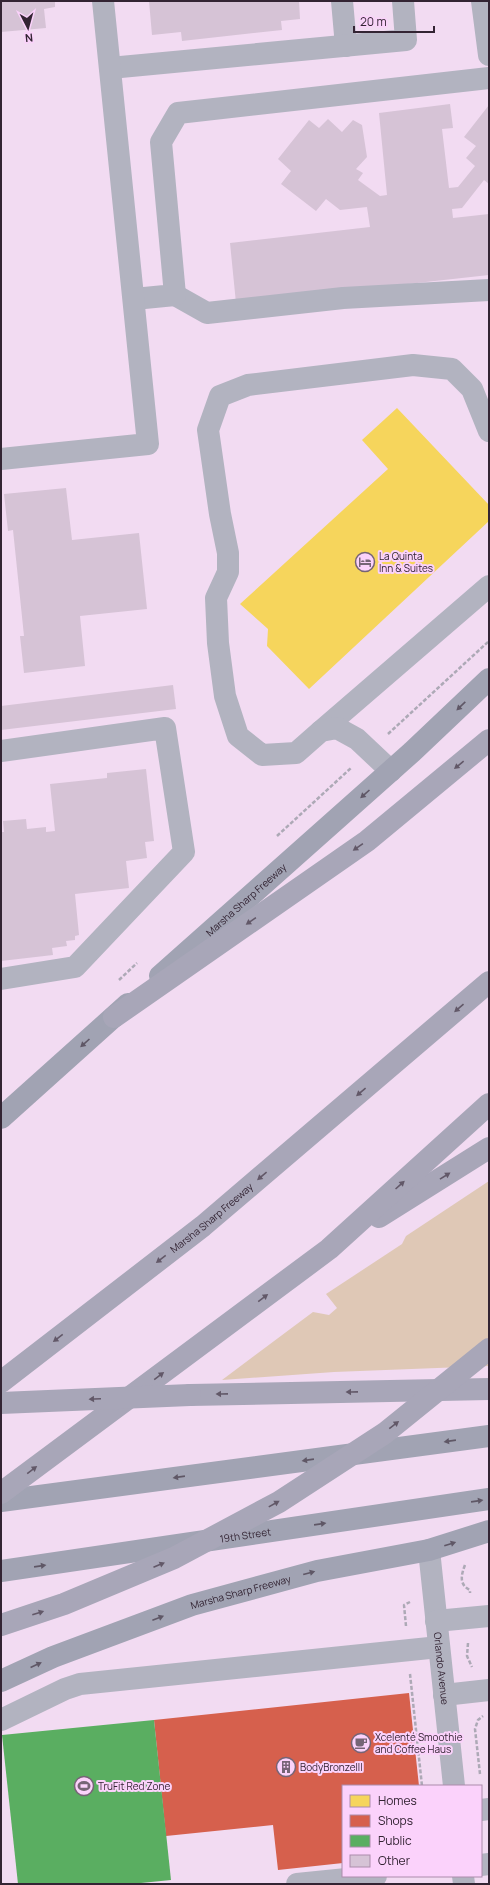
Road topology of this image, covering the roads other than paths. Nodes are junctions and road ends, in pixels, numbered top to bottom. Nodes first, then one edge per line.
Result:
1 (103, 1) edge
2 (342, 1) edge
3 (404, 1) edge
4 (482, 1) edge
5 (487, 32) edge
6 (346, 46) junction
7 (489, 55) edge
8 (110, 68) junction
9 (489, 78) edge
10 (489, 290) edge
11 (175, 295) junction
12 (134, 299) junction
13 (489, 432) edge
14 (1, 459) edge
15 (489, 586) edge
16 (489, 679) edge
17 (321, 730) junction
18 (489, 740) edge
19 (1, 751) edge
20 (391, 771) junction
21 (1, 979) edge
22 (489, 982) edge
23 (114, 1017) junction
24 (489, 1104) edge
25 (1, 1118) edge
26 (489, 1148) edge
27 (329, 1249) junction
28 (489, 1349) edge
29 (1, 1382) edge
30 (489, 1389) edge
31 (1, 1404) edge
32 (489, 1436) edge
33 (1, 1493) edge
34 (489, 1499) edge
35 (1, 1501) edge
36 (489, 1531) edge
37 (429, 1550) junction
38 (1, 1571) edge
39 (489, 1616) edge
40 (436, 1621) junction
41 (1, 1625) edge
42 (439, 1646) junction
43 (1, 1681) edge
44 (489, 1690) edge
45 (444, 1695) junction
46 (1, 1720) edge
47 (454, 1785) edge
48 (366, 1877) edge
49 (297, 1884) edge

1 - 8 street
2 - 6 street
3 - 6 street
4 - 5 street
5 - 7 street
6 - 8 street
8 - 12 street
9 - 11 street
10 - 11 street
11 - 12 street
12 - 14 street
13 - 17 street
15 - 17 street
16 -> 20 main road, Marsha Sharp Freeway
17 - 20 street
18 -> 23 highway
19 - 21 street
20 -> 23 main road, Marsha Sharp Freeway
22 -> 29 highway, Marsha Sharp Freeway
23 -> 25 main road, Marsha Sharp Freeway
27 -> 24 highway
27 -> 26 highway
33 -> 27 highway
41 -> 28 highway, bridge
30 -> 31 highway, bridge
32 -> 35 main road
38 -> 34 main road, 19th Street
37 -> 36 main road, Marsha Sharp Freeway
37 - 40 street, Orlando Avenue
43 -> 37 main road, Marsha Sharp Freeway
39 - 40 street
40 - 42 street, Orlando Avenue
42 - 45 street, Orlando Avenue
42 - 46 street
44 - 45 street
45 - 47 street, Orlando Avenue
48 - 49 street

